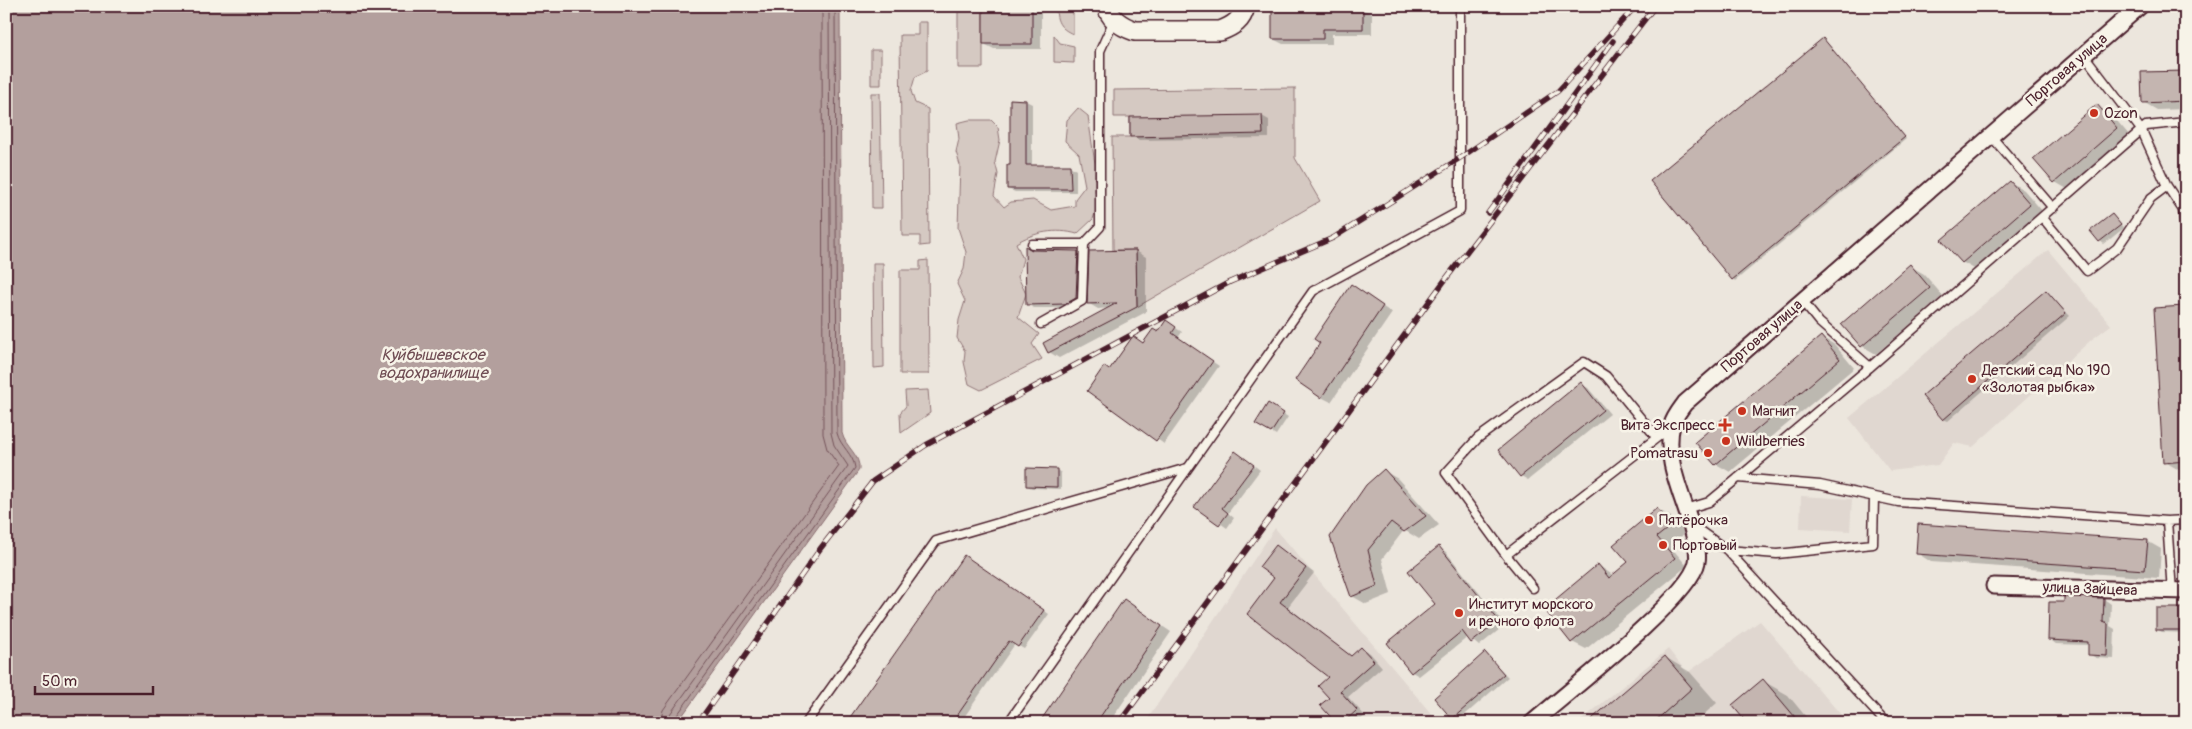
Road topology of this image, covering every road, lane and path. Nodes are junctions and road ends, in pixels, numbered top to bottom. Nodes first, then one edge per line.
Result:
1 (1245, 6) edge
2 (1460, 6) edge
3 (2140, 6) edge
4 (1111, 13) edge
5 (2084, 55) junction
6 (2186, 122) edge
7 (2142, 131) junction
8 (1991, 136) junction
9 (2167, 186) junction
10 (2053, 208) junction
11 (2042, 217) junction
12 (2186, 241) edge
13 (1032, 244) dead end
14 (1084, 244) junction
15 (1802, 302) junction
16 (1041, 324) dead end
17 (1870, 367) junction
18 (1672, 426) junction
19 (1656, 437) junction
20 (1187, 468) junction
21 (1738, 478) junction
22 (1874, 497) junction
23 (1686, 510) junction
24 (2186, 520) edge
25 (2167, 521) junction
26 (1692, 525) junction
27 (1727, 550) junction
28 (1506, 556) junction
29 (1994, 586) dead end
30 (1533, 588) dead end
31 (2179, 591) edge
32 (806, 723) edge
33 (1008, 723) edge
34 (1532, 723) edge
35 (1886, 723) edge

1 - 4 street
2 - 20 lane
3 - 5 street, Портовая улица
4 - 14 lane
5 - 7 lane
5 - 8 street, Портовая улица
6 - 7 lane
7 - 9 lane
7 - 10 lane
8 - 10 lane
8 - 15 street, Портовая улица
9 - 11 lane
9 - 12 lane
10 - 11 lane
11 - 17 lane
13 - 14 lane
14 - 16 lane
15 - 17 lane
15 - 18 street, Портовая улица
17 - 21 lane
18 - 19 lane
18 - 23 street, Портовая улица
19 - 28 lane
19 - 28 lane
20 - 32 lane
20 - 33 lane
21 - 22 lane
21 - 23 lane
22 - 25 lane
22 - 27 lane
23 - 26 street, Портовая улица
24 - 25 lane
25 - 31 lane
26 - 27 lane
26 - 34 street, Портовая улица
27 - 35 lane
28 - 30 lane
29 - 31 street, улица Зайцева

